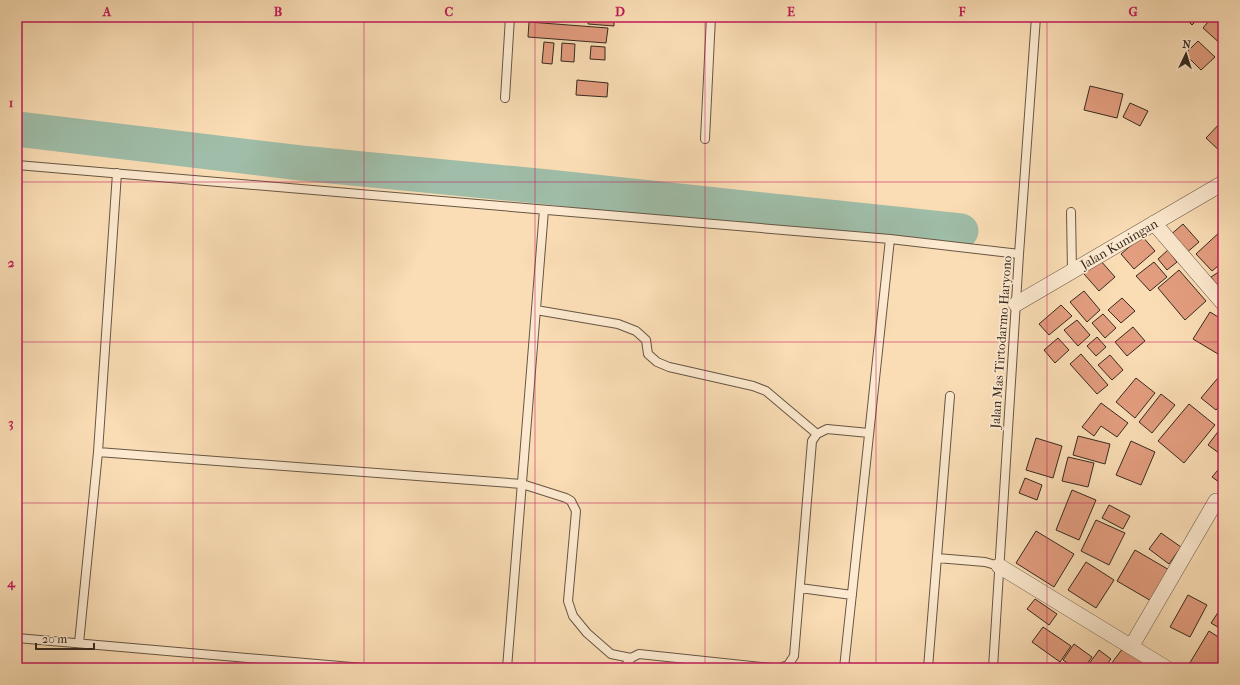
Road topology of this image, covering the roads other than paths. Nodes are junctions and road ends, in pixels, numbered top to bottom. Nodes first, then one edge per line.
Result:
1 (510, 17) edge
2 (711, 17) edge
3 (1036, 17) edge
4 (505, 98) dead end
5 (705, 139) dead end
6 (17, 165) edge
7 (117, 173) junction
8 (1223, 183) edge
9 (544, 210) junction
10 (1071, 212) dead end
11 (1154, 223) junction
12 (890, 239) junction
13 (1019, 254) junction
14 (1072, 271) junction
15 (1223, 303) edge
16 (1016, 304) junction
17 (536, 310) junction
18 (950, 396) dead end
19 (869, 433) junction
20 (817, 434) junction
21 (98, 452) junction
22 (522, 484) junction
23 (1216, 501) dead end
24 (937, 558) junction
25 (999, 566) junction
26 (800, 588) junction
27 (852, 595) junction
28 (17, 638) edge
29 (79, 644) junction
30 (1131, 647) junction
31 (631, 658) junction
32 (363, 668) edge
33 (507, 668) edge
34 (624, 668) edge
35 (772, 668) edge
36 (780, 668) edge
37 (844, 668) edge
38 (928, 668) edge
39 (993, 668) edge
40 (1166, 668) edge

1 - 4 lane
2 - 5 lane
3 - 13 lane, Jalan Mas Tirtodarmo Haryono
6 - 7 lane
7 - 9 lane
7 - 21 lane
8 - 11 street, Jalan Kuningan
9 - 12 lane
9 - 17 lane
10 - 14 lane
11 - 14 street, Jalan Kuningan
11 - 15 street
12 - 13 lane
12 - 19 lane
13 - 16 lane, Jalan Mas Tirtodarmo Haryono
14 - 16 street, Jalan Kuningan
16 - 25 lane, Jalan Mas Tirtodarmo Haryono
17 - 20 lane
17 - 22 lane
18 - 24 lane
19 - 20 lane
19 - 27 lane
20 - 26 lane
21 - 22 lane
21 - 29 lane
22 - 31 lane
22 - 33 lane
23 - 30 street
24 - 25 lane
24 - 38 lane
25 - 30 street
25 - 39 lane, Jalan Mas Tirtodarmo Haryono
26 - 27 lane
26 - 36 lane
27 - 37 lane
28 - 29 lane
29 - 32 lane
30 - 40 street
31 - 34 lane
31 - 35 lane

